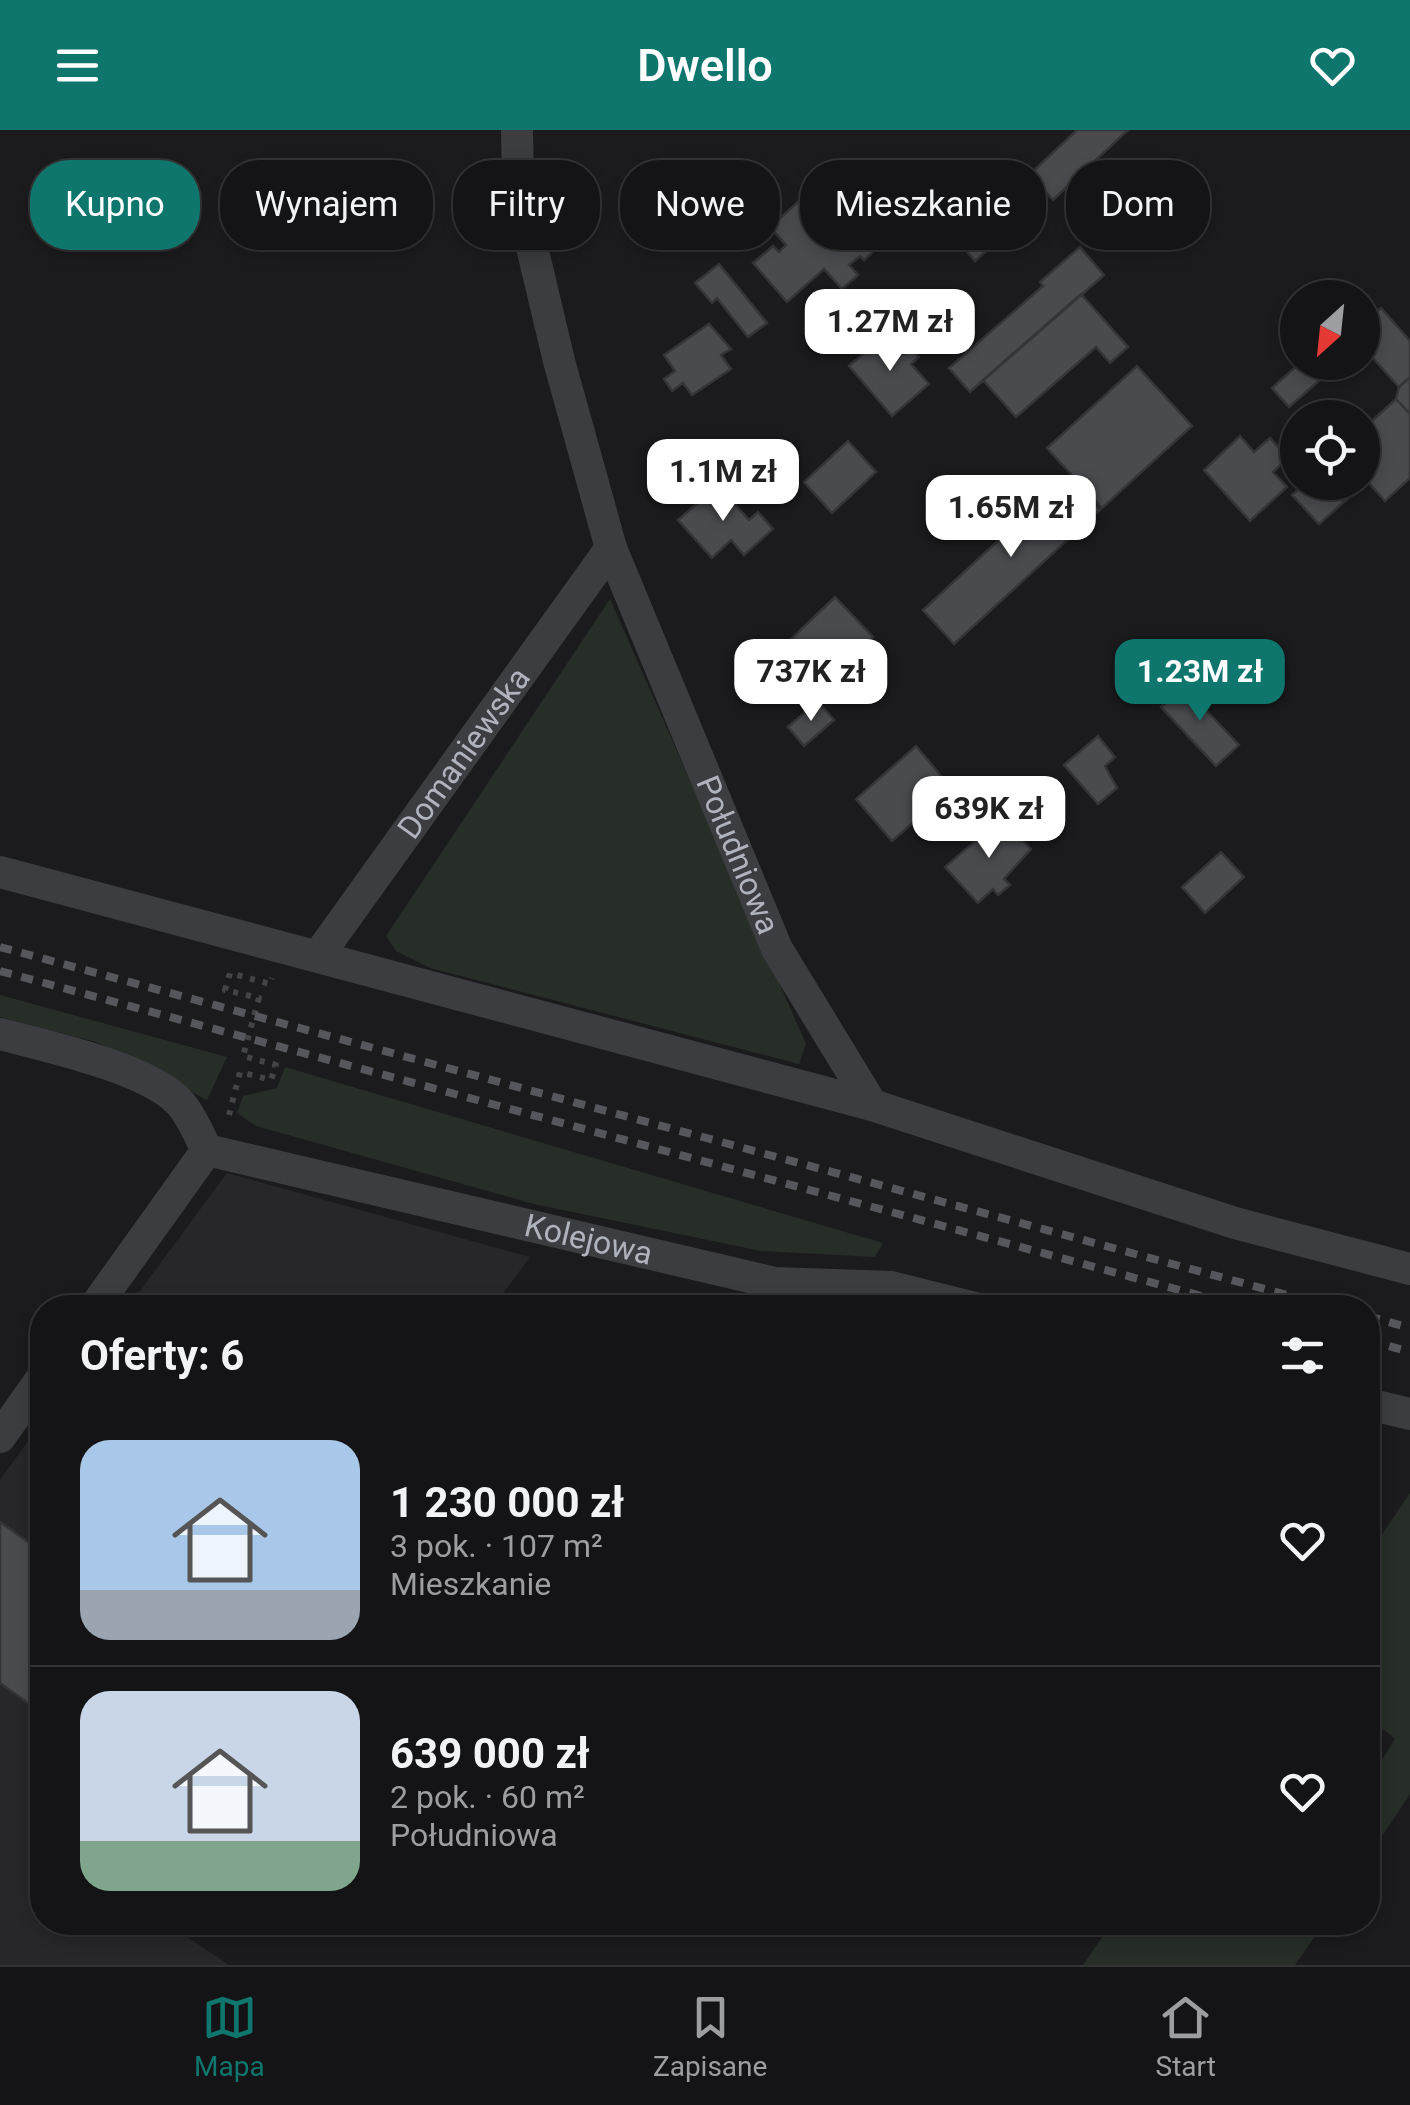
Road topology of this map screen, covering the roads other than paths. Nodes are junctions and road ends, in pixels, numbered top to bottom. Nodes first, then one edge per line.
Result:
1 (516, 130) edge
2 (611, 548) junction
3 (0, 872) edge
4 (318, 956) junction
5 (0, 1034) edge
6 (872, 1105) junction
7 (207, 1150) junction
8 (1410, 1269) edge
9 (103, 1295) edge
10 (923, 1295) edge
11 (30, 1395) edge
12 (1380, 1407) edge
13 (1410, 1414) edge
14 (0, 1438) edge

1 - 2 street, Południowa
2 - 4 street, Domaniewska
2 - 6 street, Południowa
3 - 4 street
4 - 6 street
5 - 7 street
6 - 8 street
7 - 9 street
7 - 10 street, Kolejowa
11 - 14 street
12 - 13 street

